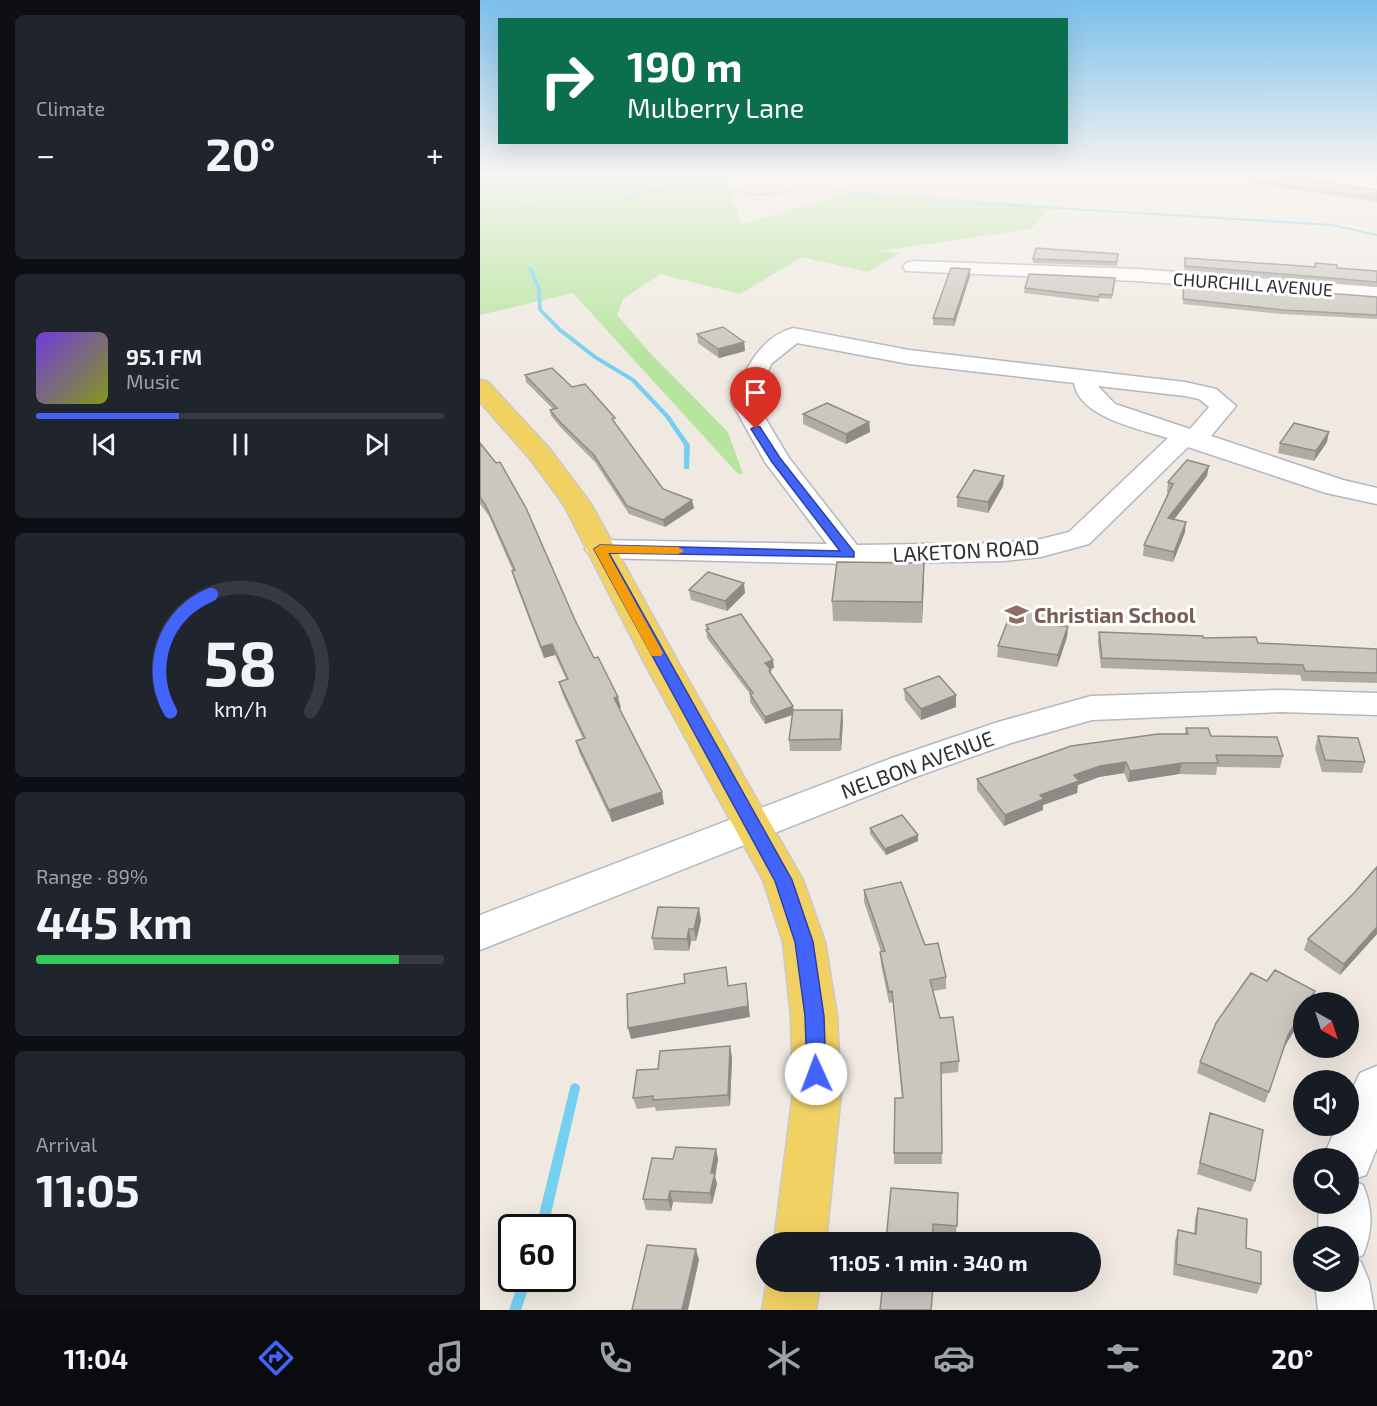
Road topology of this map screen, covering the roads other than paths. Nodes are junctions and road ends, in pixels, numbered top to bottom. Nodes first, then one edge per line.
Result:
1 (913, 267) dead end
2 (1377, 292) edge
3 (1092, 379) junction
4 (480, 387) edge
5 (1190, 439) junction
6 (1377, 496) edge
7 (600, 549) junction
8 (850, 555) junction
9 (1377, 704) edge
10 (753, 825) junction
11 (480, 933) edge
12 (1377, 1088) edge
13 (1352, 1148) edge
14 (801, 1232) edge
15 (792, 1292) edge
16 (1344, 1292) edge
17 (789, 1310) edge
18 (1346, 1310) edge

1 - 2 street, CHURCHILL AVENUE
3 - 5 street
3 - 5 street, LAKETON ROAD
3 - 8 street
4 - 7 main road
5 - 6 street
5 - 8 street, LAKETON ROAD
7 - 8 street, LAKETON ROAD
7 - 10 main road
9 - 10 street, NELBON AVENUE
10 - 11 street, NELBON AVENUE
10 - 14 main road
12 - 13 street
15 - 17 main road
16 - 18 street

